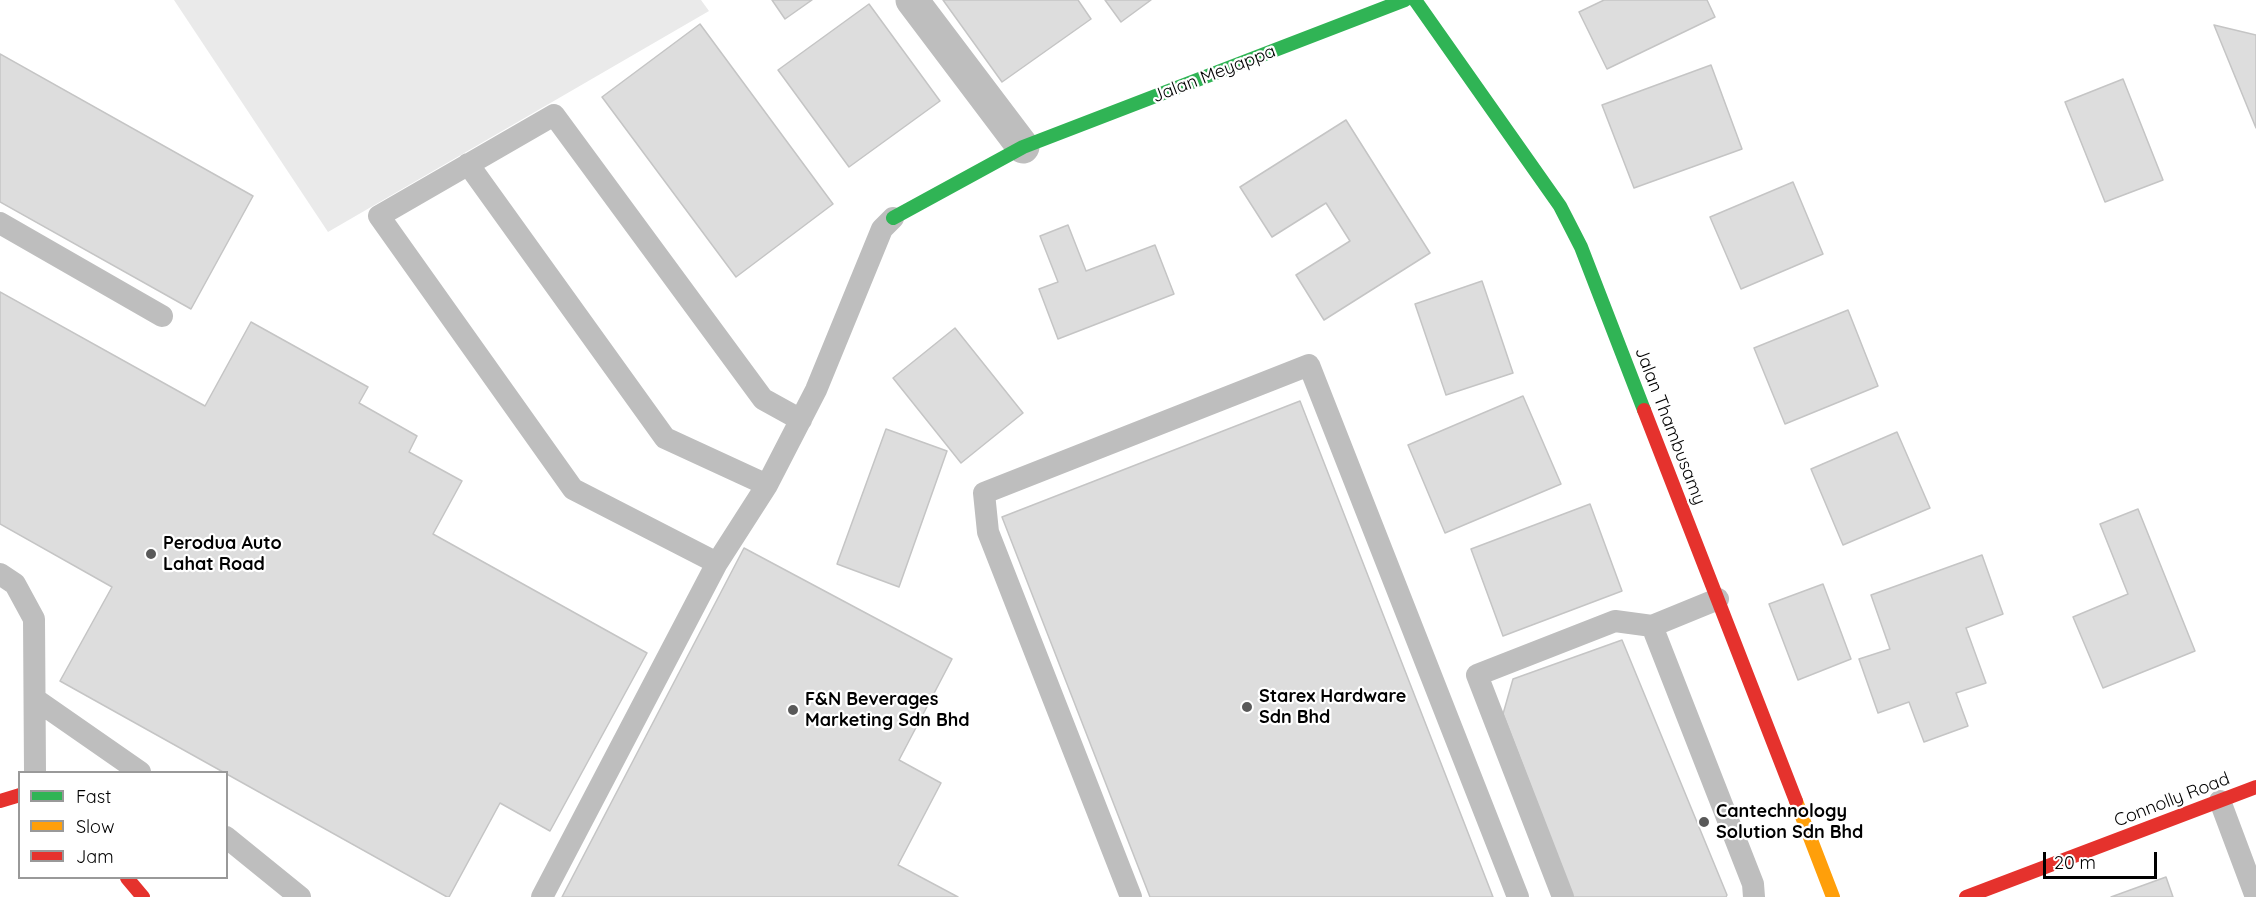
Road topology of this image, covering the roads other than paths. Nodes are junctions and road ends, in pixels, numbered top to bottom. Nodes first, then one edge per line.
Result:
1 (912, 0) edge
2 (1405, 0) edge
3 (1415, 0) edge
4 (1023, 147) junction
5 (468, 164) junction
6 (893, 218) joint
7 (0, 222) edge
8 (162, 316) dead end
9 (801, 420) junction
10 (767, 485) junction
11 (717, 563) junction
12 (0, 574) edge
13 (1718, 599) junction
14 (1652, 626) junction
15 (35, 699) junction
16 (35, 771) edge
17 (139, 771) edge
18 (0, 785) edge
19 (18, 788) edge
20 (2256, 788) edge
21 (18, 796) edge
22 (0, 801) edge
23 (2220, 801) junction
24 (228, 839) edge
25 (128, 879) edge
26 (143, 897) edge
27 (300, 897) edge
28 (543, 897) edge
29 (1131, 897) edge
30 (1518, 897) edge
31 (1563, 897) edge
32 (1754, 897) edge
33 (1833, 897) edge
34 (1966, 897) edge
35 (2256, 897) edge

1 - 4 street
2 - 4 street, Jalan Meyappa
3 - 13 street, Jalan Thambusamy
4 - 6 street, Jalan Meyappa
5 - 9 lane
5 - 10 lane
5 - 11 lane
6 - 9 lane
7 - 8 lane
9 - 10 lane
10 - 11 lane
11 - 28 lane
12 - 15 lane
13 - 14 lane
13 - 33 street, Jalan Thambusamy
14 - 31 lane
14 - 32 lane
15 - 16 lane
15 - 17 lane
18 - 19 street
20 - 23 street, Connolly Road
21 - 22 street
23 - 34 street, Connolly Road
23 - 35 lane
24 - 27 lane
25 - 26 street
29 - 30 lane

